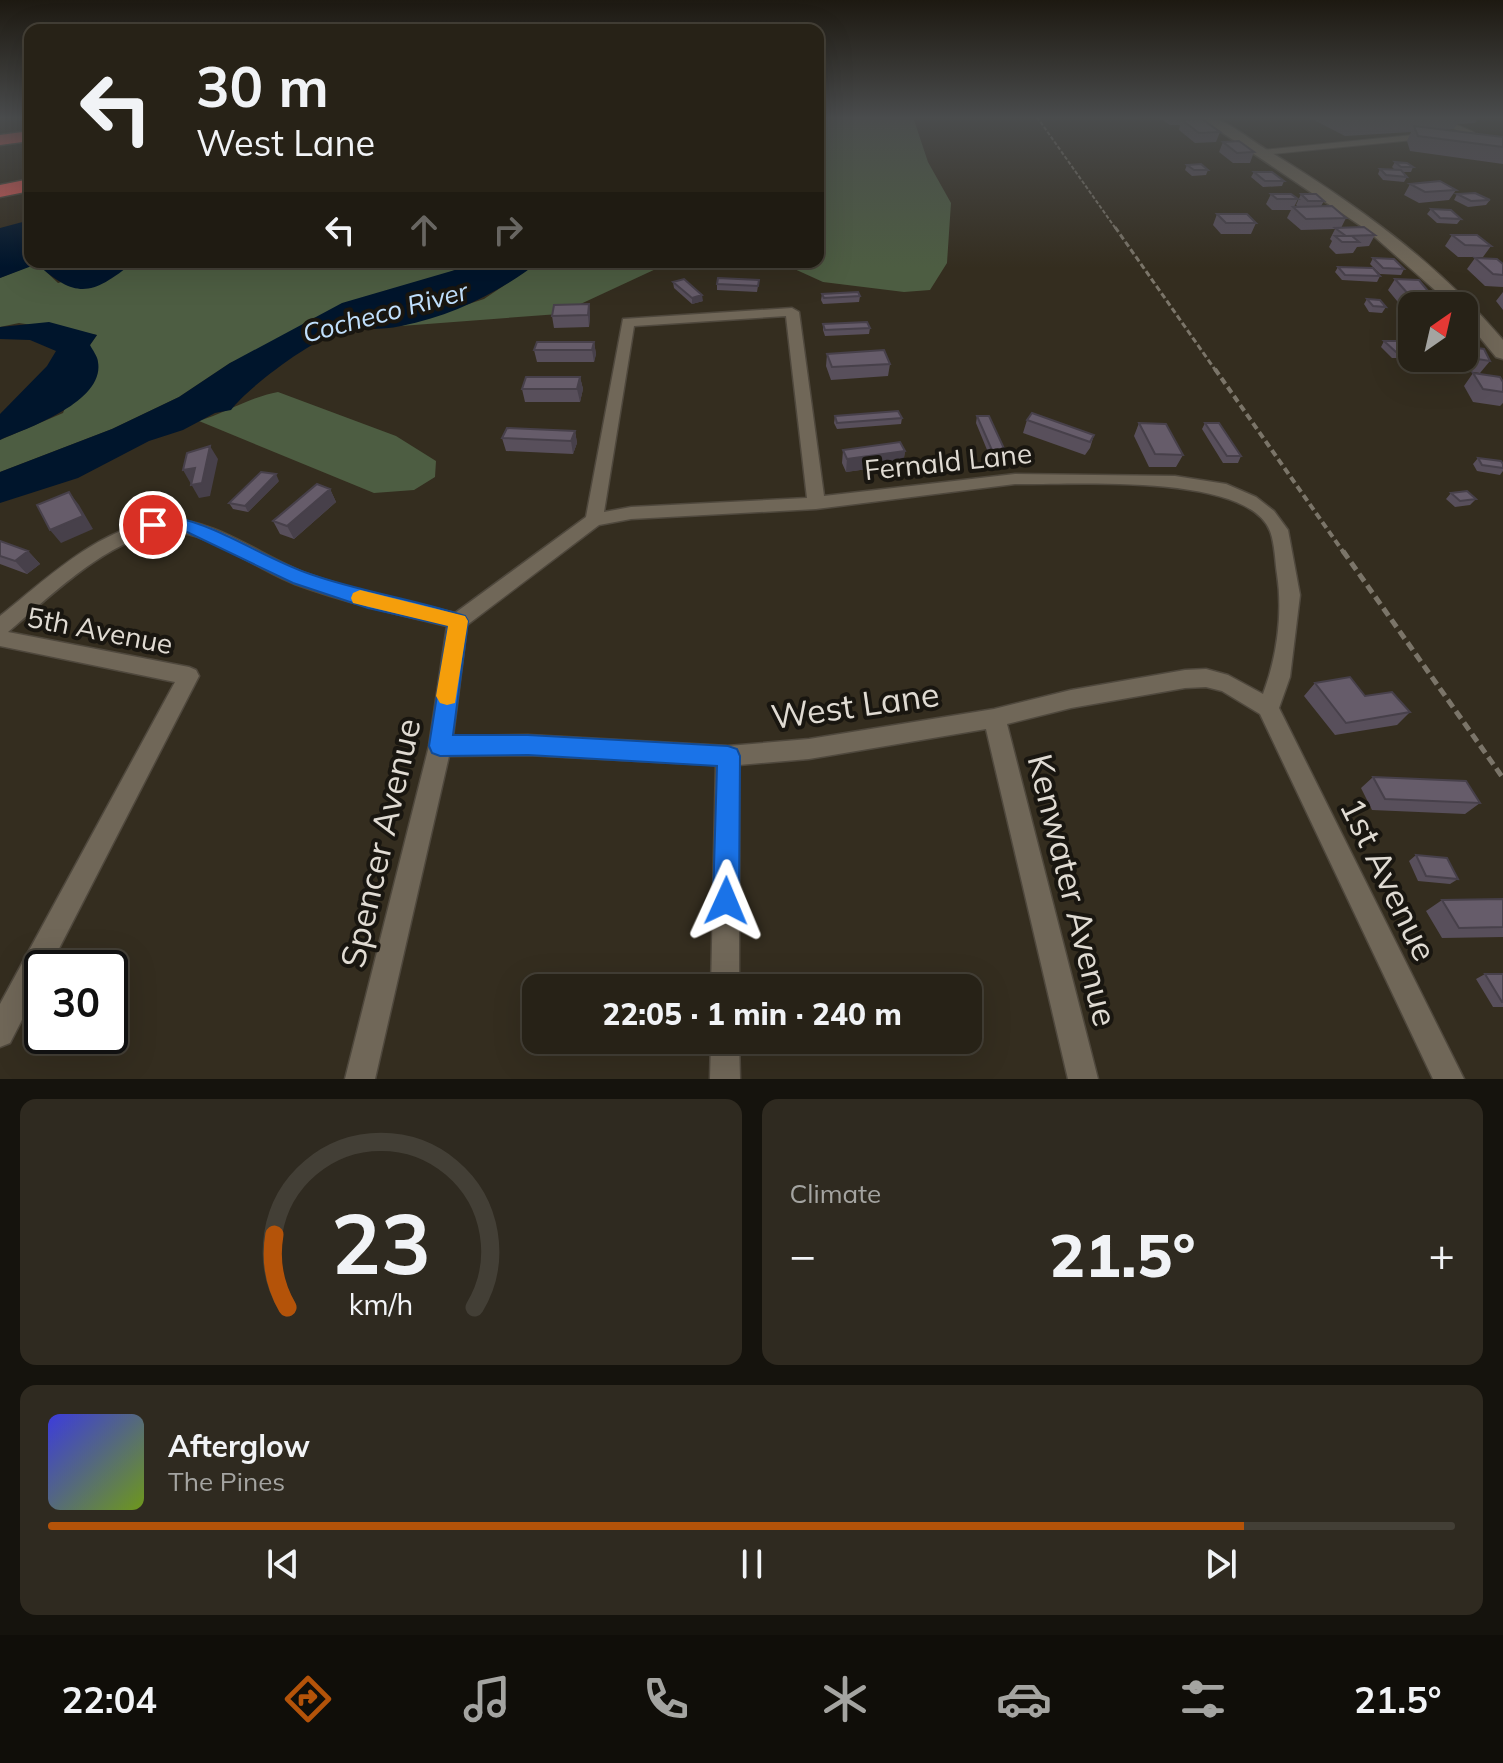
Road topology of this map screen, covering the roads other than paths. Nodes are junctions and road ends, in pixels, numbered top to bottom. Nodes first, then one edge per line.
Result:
1 (1281, 167) edge
2 (24, 186) edge
3 (3, 191) edge
4 (1450, 292) edge
5 (1478, 323) edge
6 (1503, 353) edge
7 (816, 503) junction
8 (594, 520) junction
9 (458, 621) junction
10 (0, 627) edge
11 (0, 638) edge
12 (1268, 708) junction
13 (994, 718) junction
14 (440, 746) junction
15 (728, 756) junction
16 (725, 974) edge
17 (9, 999) edge
18 (0, 1033) edge
19 (725, 1054) edge
20 (360, 1079) edge
21 (725, 1079) edge
22 (1083, 1079) edge
23 (1449, 1079) edge

1 - 4 street
2 - 3 highway
5 - 6 street
7 - 8 street, Fernald Lane
7 - 8 street
7 - 12 street, Fernald Lane
8 - 9 street, Fernald Lane
9 - 10 street
9 - 14 street, Spencer Avenue
11 - 17 street, 5th Avenue
12 - 13 street, West Lane
12 - 23 street, 1st Avenue
13 - 15 street, West Lane
13 - 22 street, Kenwater Avenue
14 - 15 street, West Lane
14 - 20 street, Spencer Avenue
15 - 16 street
17 - 18 street
19 - 21 street

